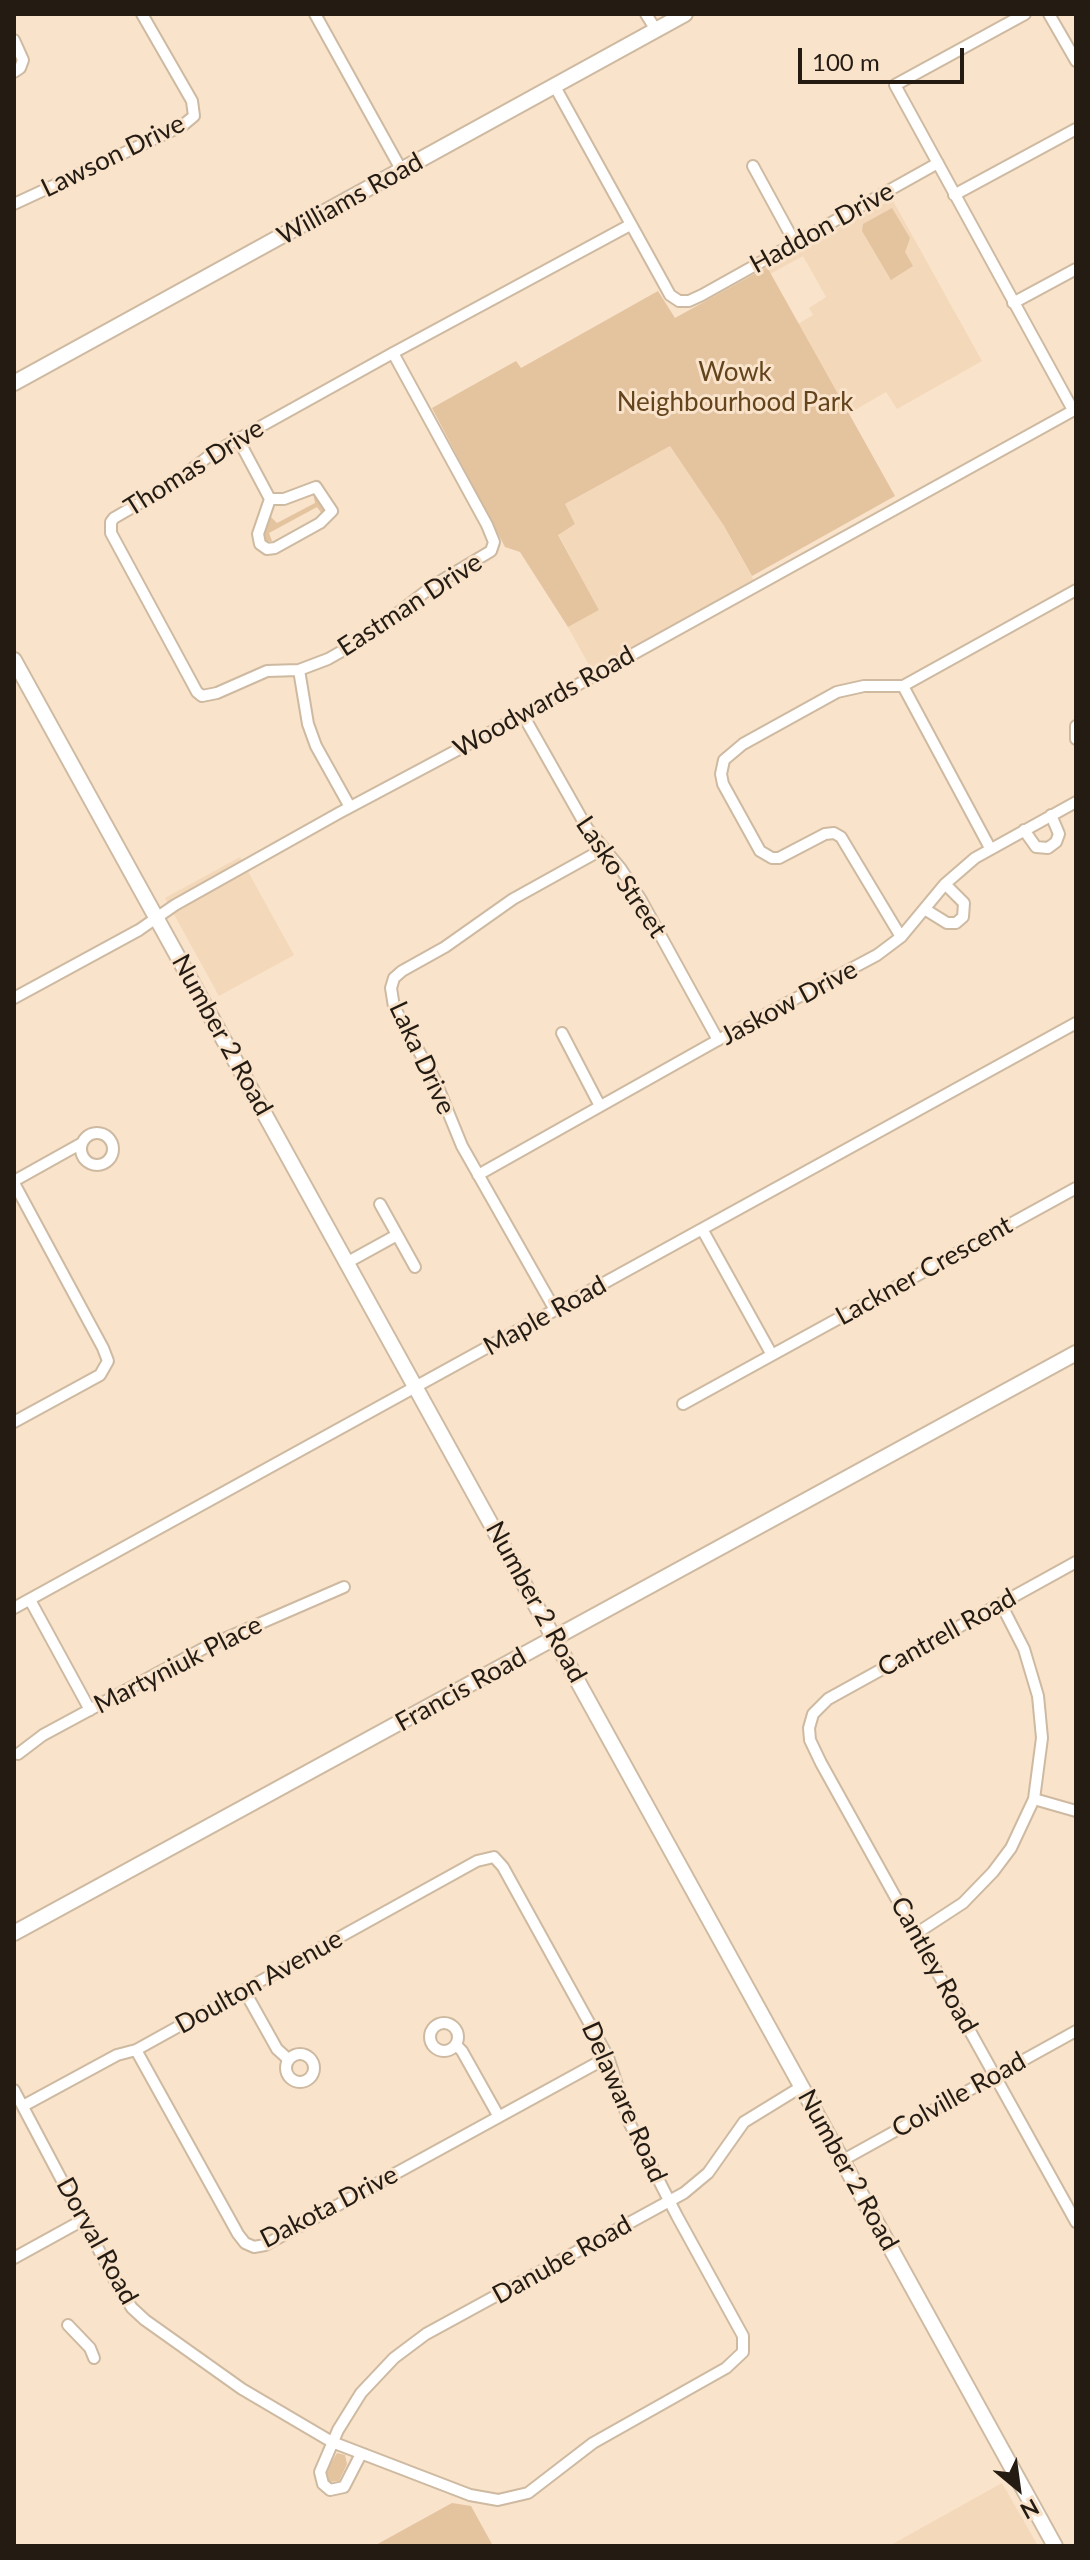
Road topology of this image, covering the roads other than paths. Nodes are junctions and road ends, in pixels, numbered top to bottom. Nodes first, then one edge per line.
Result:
1 (142, 14) edge
2 (315, 14) edge
3 (646, 14) edge
4 (685, 14) edge
5 (1025, 14) edge
6 (1049, 14) edge
7 (656, 30) junction
8 (14, 40) edge
9 (1076, 61) edge
10 (14, 72) edge
11 (554, 85) junction
12 (1076, 129) edge
13 (938, 163) junction
14 (753, 166) dead end
15 (402, 171) junction
16 (954, 195) junction
17 (14, 204) edge
18 (630, 225) junction
19 (795, 243) junction
20 (1076, 269) edge
21 (1013, 303) junction
22 (393, 353) junction
23 (14, 383) edge
24 (1074, 409) edge
25 (238, 439) junction
26 (270, 499) junction
27 (1076, 590) edge
28 (14, 660) edge
29 (299, 670) junction
30 (903, 686) junction
31 (523, 715) junction
32 (1076, 726) edge
33 (1076, 739) edge
34 (1076, 802) edge
35 (350, 807) junction
36 (1051, 815) junction
37 (1024, 830) junction
38 (990, 848) junction
39 (603, 849) junction
40 (945, 884) junction
41 (926, 910) junction
42 (157, 918) junction
43 (901, 937) junction
44 (14, 998) edge
45 (1076, 1023) edge
46 (562, 1033) dead end
47 (718, 1040) junction
48 (600, 1106) junction
49 (82, 1143) dead end
50 (478, 1175) junction
51 (14, 1182) edge
52 (1076, 1188) edge
53 (380, 1204) dead end
54 (702, 1229) junction
55 (397, 1235) junction
56 (348, 1262) junction
57 (415, 1267) dead end
58 (555, 1310) junction
59 (1076, 1353) edge
60 (772, 1355) junction
61 (417, 1387) junction
62 (683, 1404) dead end
63 (14, 1422) edge
64 (1076, 1562) edge
65 (344, 1587) dead end
66 (30, 1600) junction
67 (1001, 1604) junction
68 (14, 1608) edge
69 (556, 1638) junction
70 (819, 1705) joint
71 (90, 1710) junction
72 (18, 1754) dead end
73 (1034, 1799) junction
74 (1076, 1811) edge
75 (494, 1857) joint
76 (14, 1933) edge
77 (917, 1933) junction
78 (244, 1990) junction
79 (1076, 2031) edge
80 (456, 2045) dead end
81 (136, 2050) junction
82 (608, 2057) junction
83 (288, 2059) dead end
84 (995, 2076) junction
85 (801, 2087) junction
86 (14, 2090) edge
87 (23, 2106) junction
88 (499, 2117) junction
89 (843, 2160) junction
90 (669, 2201) junction
91 (83, 2220) junction
92 (1076, 2222) edge
93 (14, 2258) edge
94 (68, 2325) dead end
95 (743, 2352) joint
96 (94, 2358) dead end
97 (332, 2442) junction
98 (361, 2454) junction
99 (1055, 2546) edge

1 - 17 street, Lawson Drive
2 - 15 street
3 - 7 street
4 - 7 main road, Williams Road
5 - 13 street
6 - 9 street
7 - 11 main road, Williams Road
8 - 10 street
11 - 15 main road, Williams Road
11 - 18 street, Haddon Drive
12 - 16 street
13 - 16 street
13 - 19 street, Haddon Drive
14 - 19 street
15 - 23 main road, Williams Road
16 - 21 street
18 - 19 street, Haddon Drive
18 - 22 street, Thomas Drive
20 - 21 street
21 - 24 street
22 - 25 street, Thomas Drive
22 - 29 street, Eastman Drive
24 - 31 street, Woodwards Road
25 - 26 street
25 - 29 street, Thomas Drive
26 - 26 street
27 - 30 street
28 - 42 main road, Number 2 Road
29 - 35 street
30 - 38 street
30 - 43 street
31 - 35 street, Woodwards Road
31 - 39 street, Lasko Street
32 - 33 street
34 - 36 street, Jaskow Drive
35 - 42 street, Woodwards Road
36 - 37 street, Jaskow Drive
36 - 37 street
37 - 38 street, Jaskow Drive
38 - 40 street, Jaskow Drive
39 - 47 street, Lasko Street
39 - 50 street, Laka Drive
40 - 41 street, Jaskow Drive
40 - 41 street
41 - 43 street, Jaskow Drive
42 - 44 street, Woodwards Road
42 - 56 main road, Number 2 Road
43 - 47 street, Jaskow Drive
45 - 54 street, Maple Road
46 - 48 street
47 - 48 street, Jaskow Drive
48 - 50 street, Jaskow Drive
49 - 51 street
50 - 58 street, Laka Drive
51 - 63 street
52 - 60 street, Lackner Crescent
53 - 55 street
54 - 58 street, Maple Road
54 - 60 street
55 - 56 street
55 - 57 street
56 - 61 main road, Number 2 Road
58 - 61 street, Maple Road
59 - 69 main road, Francis Road
60 - 62 street, Lackner Crescent
61 - 66 street, Maple Road
61 - 69 main road, Number 2 Road
64 - 67 street, Cantrell Road
65 - 71 street, Martyniuk Place
66 - 68 street, Maple Road
66 - 71 street
67 - 70 street, Cantrell Road
67 - 73 street
69 - 76 main road, Francis Road
69 - 85 main road, Number 2 Road
70 - 77 street, Cantley Road
71 - 72 street, Martyniuk Place
73 - 74 street
73 - 77 street
75 - 78 street, Doulton Avenue
75 - 82 street, Delaware Road
77 - 84 street, Cantley Road
78 - 81 street, Doulton Avenue
78 - 83 street
79 - 84 street, Colville Road
80 - 88 street
81 - 87 street, Doulton Avenue
81 - 88 street, Dakota Drive
82 - 88 street, Dakota Drive
82 - 90 street, Delaware Road
84 - 89 street, Colville Road
84 - 92 street, Cantley Road
85 - 89 main road, Number 2 Road
85 - 90 street, Danube Road
86 - 87 street, Dorval Road
87 - 91 street, Dorval Road
89 - 99 main road, Number 2 Road
90 - 95 street, Delaware Road
90 - 97 street, Danube Road
91 - 93 street
91 - 97 street, Dorval Road
94 - 96 street
95 - 98 street, Dorval Road
97 - 98 street, Dorval Road
97 - 98 street

